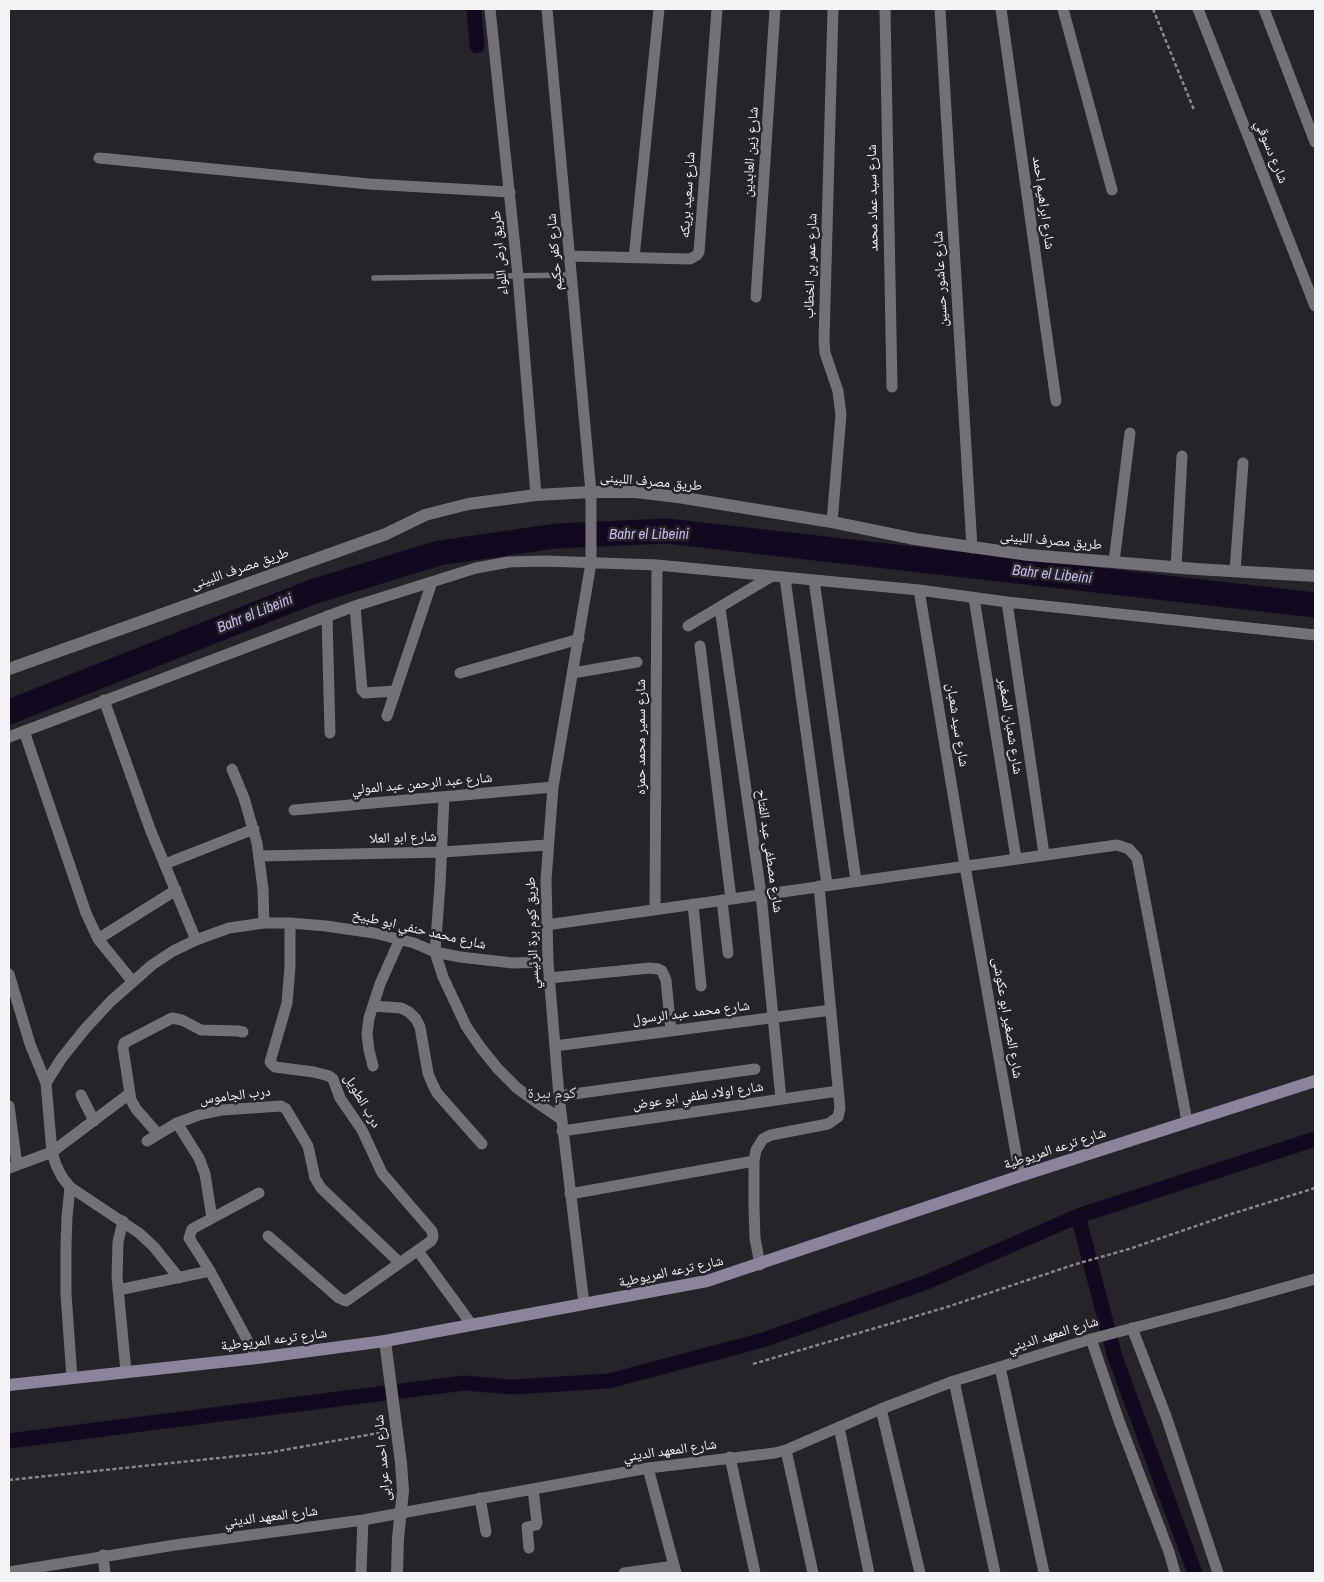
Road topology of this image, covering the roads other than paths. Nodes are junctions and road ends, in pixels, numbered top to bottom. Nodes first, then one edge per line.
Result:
1 (490, 9) edge
2 (547, 9) edge
3 (659, 9) edge
4 (717, 9) edge
5 (775, 9) edge
6 (834, 9) edge
7 (885, 9) edge
8 (940, 9) edge
9 (1001, 9) edge
10 (1063, 9) edge
11 (1198, 9) edge
12 (1264, 9) edge
13 (1315, 142) edge
14 (99, 158) dead end
15 (1112, 190) dead end
16 (510, 192) junction
17 (570, 256) junction
18 (634, 258) junction
19 (518, 276) junction
20 (572, 276) junction
21 (374, 278) dead end
22 (756, 297) dead end
23 (1315, 306) edge
24 (892, 388) dead end
25 (1056, 401) dead end
26 (1130, 433) dead end
27 (1182, 456) dead end
28 (1243, 463) dead end
29 (591, 492) junction
30 (536, 495) junction
31 (832, 522) junction
32 (972, 548) junction
33 (1114, 562) junction
34 (591, 563) junction
35 (657, 566) junction
36 (1176, 568) junction
37 (1235, 571) junction
38 (772, 576) junction
39 (1315, 576) edge
40 (785, 578) junction
41 (814, 580) junction
42 (432, 582) junction
43 (919, 590) junction
44 (974, 598) junction
45 (1007, 602) junction
46 (355, 606) junction
47 (720, 608) junction
48 (327, 616) junction
49 (688, 626) dead end
50 (1315, 635) edge
51 (579, 639) junction
52 (700, 646) dead end
53 (637, 662) dead end
54 (9, 668) edge
55 (460, 673) dead end
56 (573, 673) junction
57 (395, 691) junction
58 (104, 700) junction
59 (387, 716) dead end
60 (24, 731) junction
61 (330, 733) dead end
62 (9, 737) edge
63 (232, 768) dead end
64 (553, 787) junction
65 (444, 797) junction
66 (294, 810) dead end
67 (254, 829) junction
68 (547, 845) junction
69 (442, 852) junction
70 (1044, 854) junction
71 (260, 856) junction
72 (1016, 858) junction
73 (165, 864) junction
74 (965, 866) junction
75 (856, 881) junction
76 (823, 886) junction
77 (176, 890) junction
78 (761, 894) junction
79 (726, 899) junction
80 (693, 904) junction
81 (655, 909) junction
82 (264, 923) junction
83 (290, 923) junction
84 (546, 925) junction
85 (98, 939) junction
86 (400, 939) junction
87 (196, 940) junction
88 (435, 952) junction
89 (728, 953) dead end
90 (548, 962) junction
91 (9, 974) edge
92 (549, 978) junction
93 (133, 982) junction
94 (702, 986) dead end
95 (373, 1006) junction
96 (831, 1010) junction
97 (773, 1018) junction
98 (671, 1031) junction
99 (243, 1032) dead end
100 (555, 1046) junction
101 (373, 1066) dead end
102 (755, 1069) dead end
103 (1315, 1080) edge
104 (46, 1083) junction
105 (838, 1090) junction
106 (129, 1094) junction
107 (81, 1096) dead end
108 (559, 1096) junction
109 (781, 1099) junction
110 (9, 1106) edge
111 (94, 1121) junction
112 (1187, 1121) junction
113 (177, 1123) junction
114 (562, 1125) junction
115 (158, 1134) junction
116 (146, 1141) dead end
117 (482, 1144) dead end
118 (52, 1152) junction
119 (754, 1161) junction
120 (13, 1167) edge
121 (1020, 1176) junction
122 (70, 1187) junction
123 (259, 1193) dead end
124 (570, 1194) junction
125 (212, 1218) junction
126 (123, 1221) junction
127 (268, 1236) dead end
128 (418, 1251) junction
129 (400, 1263) junction
130 (760, 1265) junction
131 (210, 1271) junction
132 (179, 1278) junction
133 (1315, 1279) edge
134 (118, 1290) junction
135 (584, 1304) junction
136 (472, 1325) junction
137 (1132, 1328) junction
138 (1091, 1339) junction
139 (385, 1341) junction
140 (257, 1358) junction
141 (1000, 1367) junction
142 (126, 1372) junction
143 (72, 1378) junction
144 (954, 1381) junction
145 (9, 1385) edge
146 (881, 1409) junction
147 (839, 1427) junction
148 (786, 1450) junction
149 (730, 1457) junction
150 (648, 1468) junction
151 (533, 1489) junction
152 (480, 1498) junction
153 (402, 1512) junction
154 (363, 1520) junction
155 (486, 1532) dead end
156 (529, 1548) dead end
157 (103, 1555) junction
158 (675, 1569) edge
159 (9, 1572) edge
160 (105, 1573) edge
161 (361, 1573) edge
162 (397, 1573) edge
163 (624, 1573) edge
164 (755, 1573) edge
165 (813, 1573) edge
166 (869, 1573) edge
167 (920, 1573) edge
168 (995, 1573) edge
169 (1044, 1573) edge
170 (1175, 1573) edge
171 (1218, 1573) edge

1 - 16 street, طريق ارض اللواء
2 - 17 street, شارع كفر حكيم
3 - 18 street
4 - 18 street, شارع سعيد بريكه
5 - 22 street, شارع زين العابدين
6 - 31 street, شارع عمر بن الخطاب
7 - 24 street, شارع سيد عماد محمد
8 - 32 street, شارع عاشور حسين
9 - 25 street, شارع ابراهيم احمد
10 - 15 street
11 - 23 street, شارع دسوقي
12 - 13 street
14 - 16 street
16 - 19 street, طريق ارض اللواء
17 - 18 street, شارع سعيد بريكه
17 - 20 street, شارع كفر حكيم
19 - 20 lane
19 - 21 lane
19 - 30 street, طريق ارض اللواء
20 - 29 street, شارع كفر حكيم
26 - 33 street
27 - 36 street
28 - 37 street
29 - 30 street, طريق مصرف اللبينى
29 - 31 street, طريق مصرف اللبينى
29 - 34 street, شارع كفر حكيم
30 - 54 street, طريق مصرف اللبينى
31 - 32 street, طريق مصرف اللبينى
32 - 33 street, طريق مصرف اللبينى
33 - 36 street, طريق مصرف اللبينى
34 - 35 street
34 - 42 street
34 - 51 street, طريق كوم برة الرئيسي
35 - 38 street
35 - 81 street, شارع سمير محمد حمزه
36 - 37 street, طريق مصرف اللبينى
37 - 39 street, طريق مصرف اللبينى
38 - 40 street
38 - 47 street
40 - 41 street
40 - 76 street
41 - 43 street
41 - 75 street
42 - 46 street
42 - 57 street
43 - 44 street
43 - 74 street, شارع سيد شعبان
44 - 45 street
44 - 72 street, شارع شعبان الصغير
45 - 50 street
45 - 70 street
46 - 48 street
46 - 57 street
47 - 49 street
47 - 78 street, شارع مصطفى عبد الفتاح
48 - 58 street
48 - 61 street
51 - 55 street
51 - 56 street, طريق كوم برة الرئيسي
52 - 79 street
53 - 56 street
56 - 64 street, طريق كوم برة الرئيسي
57 - 59 street
58 - 60 street
58 - 73 street
60 - 62 street
60 - 85 street
63 - 67 street
64 - 65 street, شارع عبد الرحمن عبد المولي
64 - 68 street, طريق كوم برة الرئيسي
65 - 66 street, شارع عبد الرحمن عبد المولي
65 - 69 street
67 - 71 street
67 - 73 street
68 - 69 street, شارع ابو العلا
68 - 84 street, طريق كوم برة الرئيسي
69 - 71 street, شارع ابو العلا
69 - 88 street
70 - 72 street
70 - 112 street
71 - 82 street
72 - 74 street
73 - 77 street
74 - 75 street
74 - 121 street, شارع الصغير ابو عكوشى
75 - 76 street
76 - 78 street
76 - 96 street
77 - 85 street
77 - 87 street
78 - 79 street
78 - 97 street, شارع مصطفى عبد الفتاح
79 - 80 street
79 - 89 street
80 - 81 street
80 - 94 street
81 - 84 street
82 - 83 street, شارع محمد حنفي ابو طبيخ
82 - 87 street, شارع محمد حنفي ابو طبيخ
83 - 86 street, شارع محمد حنفي ابو طبيخ
83 - 128 street, درب الطويل
84 - 90 street, طريق كوم برة الرئيسي
85 - 93 street
86 - 88 street, شارع محمد حنفي ابو طبيخ
86 - 95 street
87 - 93 street, شارع محمد حنفي ابو طبيخ
88 - 90 street, شارع محمد حنفي ابو طبيخ
88 - 114 street
90 - 92 street, طريق كوم برة الرئيسي
91 - 104 street
92 - 98 street
92 - 100 street, طريق كوم برة الرئيسي
93 - 104 street, شارع محمد حنفي ابو طبيخ
95 - 101 street
95 - 117 street
96 - 97 street, شارع محمد عبد الرسول
96 - 105 street
97 - 98 street, شارع محمد عبد الرسول
97 - 109 street, شارع مصطفى عبد الفتاح
98 - 100 street, شارع محمد عبد الرسول
99 - 106 street
100 - 108 street, طريق كوم برة الرئيسي
102 - 108 street
103 - 112 main road, شارع ترعه المريوطية
104 - 118 street
105 - 109 street, شارع اولاد لطفي ابو عوض
105 - 119 street
106 - 111 street
106 - 115 street
107 - 111 street
108 - 114 street, طريق كوم برة الرئيسي
109 - 114 street, شارع اولاد لطفي ابو عوض
110 - 120 street
111 - 118 street
112 - 121 main road, شارع ترعه المريوطية
113 - 115 street, درب الجاموس
113 - 125 street
113 - 129 street, درب الجاموس
114 - 124 street, طريق كوم برة الرئيسي
115 - 116 street, درب الجاموس
118 - 120 street
118 - 122 street
119 - 124 street
119 - 130 street
121 - 130 main road, شارع ترعه المريوطية
122 - 126 street
122 - 143 street
123 - 125 street
124 - 135 street, طريق كوم برة الرئيسي
125 - 131 street
126 - 132 street
126 - 134 street
127 - 129 street
128 - 129 street
128 - 136 street
130 - 135 main road, شارع ترعه المريوطية
131 - 132 street
131 - 140 street
132 - 134 street
133 - 137 street, شارع المعهد الديني
134 - 142 street
135 - 136 main road, شارع ترعه المريوطية
136 - 139 main road, شارع ترعه المريوطية
137 - 138 street, شارع المعهد الديني
137 - 171 street
138 - 141 street, شارع المعهد الديني
138 - 170 street
139 - 140 main road, شارع ترعه المريوطية
139 - 153 street, شارع احمد عرابى
140 - 142 main road, شارع ترعه المريوطية
141 - 144 street, شارع المعهد الديني
141 - 169 street
142 - 143 main road, شارع ترعه المريوطية
143 - 145 main road, شارع ترعه المريوطية
144 - 146 street, شارع المعهد الديني
144 - 168 street
146 - 147 street, شارع المعهد الديني
146 - 167 street
147 - 148 street, شارع المعهد الديني
147 - 166 street
148 - 149 street, شارع المعهد الديني
148 - 165 street
149 - 150 street, شارع المعهد الديني
149 - 164 street
150 - 151 street, شارع المعهد الديني
150 - 158 street
151 - 152 street, شارع المعهد الديني
151 - 156 street
152 - 153 street, شارع المعهد الديني
152 - 155 street
153 - 154 street, شارع المعهد الديني
153 - 162 street, شارع احمد عرابى
154 - 157 street, شارع المعهد الديني
154 - 161 street
157 - 159 street, شارع المعهد الديني
157 - 160 street
158 - 163 street

